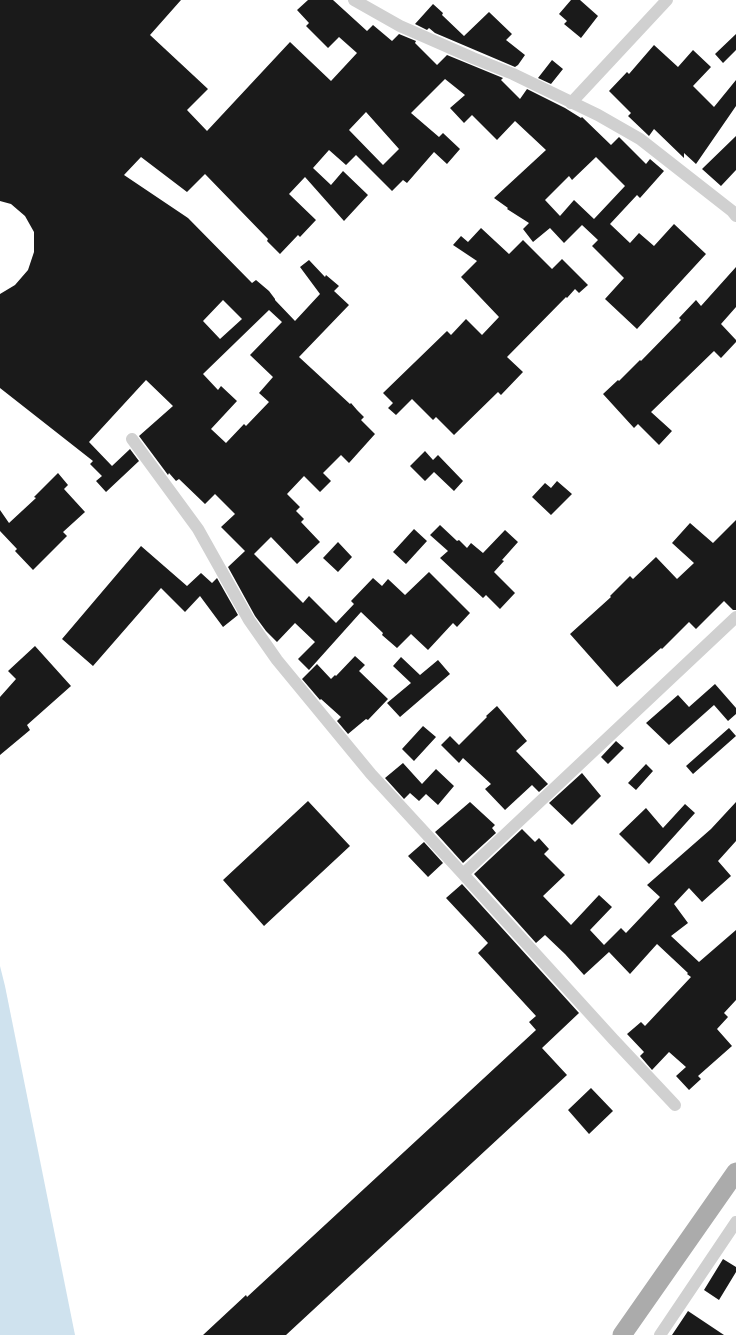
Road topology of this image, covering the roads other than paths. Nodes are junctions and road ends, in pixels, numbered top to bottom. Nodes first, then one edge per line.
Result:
1 (354, 0) edge
2 (667, 0) edge
3 (571, 103) junction
4 (736, 216) edge
5 (132, 438) dead end
6 (736, 617) edge
7 (464, 874) junction
8 (675, 1105) dead end
9 (736, 1172) edge
10 (736, 1222) edge
11 (622, 1335) edge
12 (660, 1335) edge

1 - 3 street
2 - 3 street
3 - 4 street
5 - 7 street
6 - 7 street
7 - 8 street
9 - 11 main road
10 - 12 street

